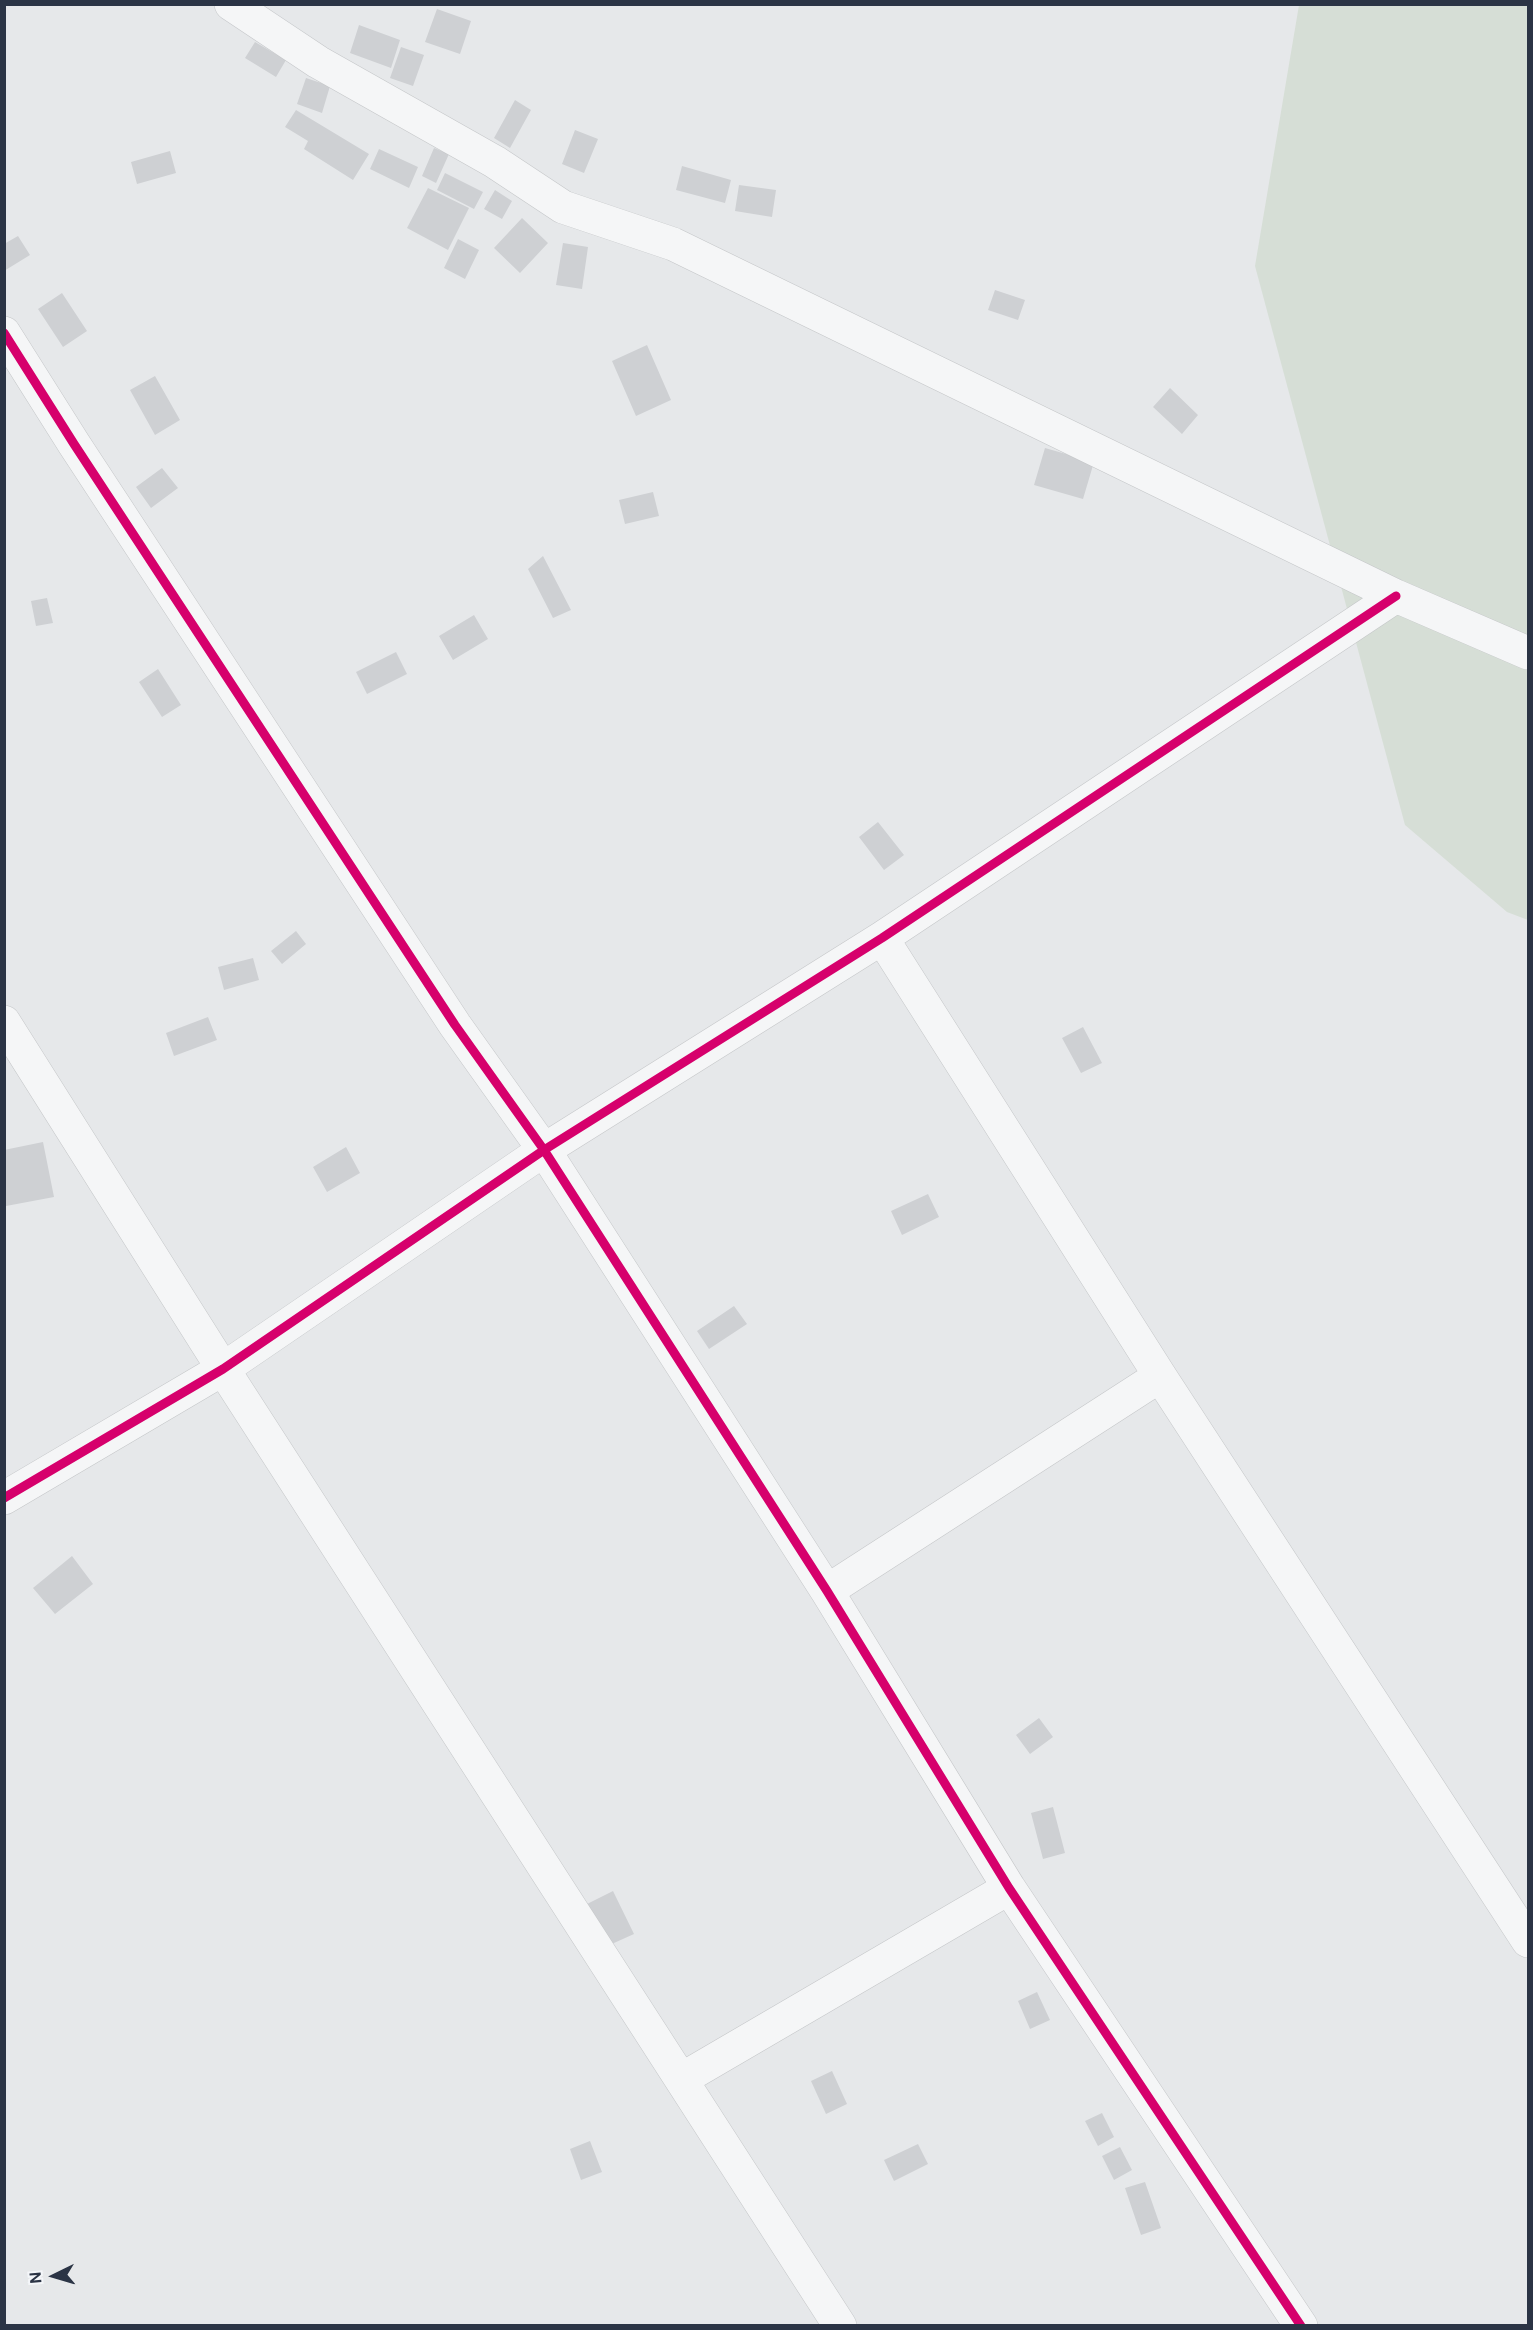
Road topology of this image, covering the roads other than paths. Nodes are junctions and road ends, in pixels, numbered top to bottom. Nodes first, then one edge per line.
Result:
1 (231, 4) edge
2 (4, 333) edge
3 (1396, 596) junction
4 (1528, 653) edge
5 (882, 938) junction
6 (4, 1022) edge
7 (544, 1150) junction
8 (223, 1369) junction
9 (1160, 1376) junction
10 (4, 1498) edge
11 (826, 1591) junction
12 (1009, 1888) junction
13 (1528, 1941) edge
14 (682, 2079) junction
15 (840, 2325) edge
16 (1302, 2325) edge

1 - 3 street
2 - 7 street
3 - 4 street
3 - 5 street
5 - 7 street
5 - 9 street
6 - 8 street
7 - 8 street
7 - 11 street
8 - 10 street
8 - 14 street
9 - 11 street
9 - 13 street
11 - 12 street
12 - 14 street
12 - 16 street
14 - 15 street

